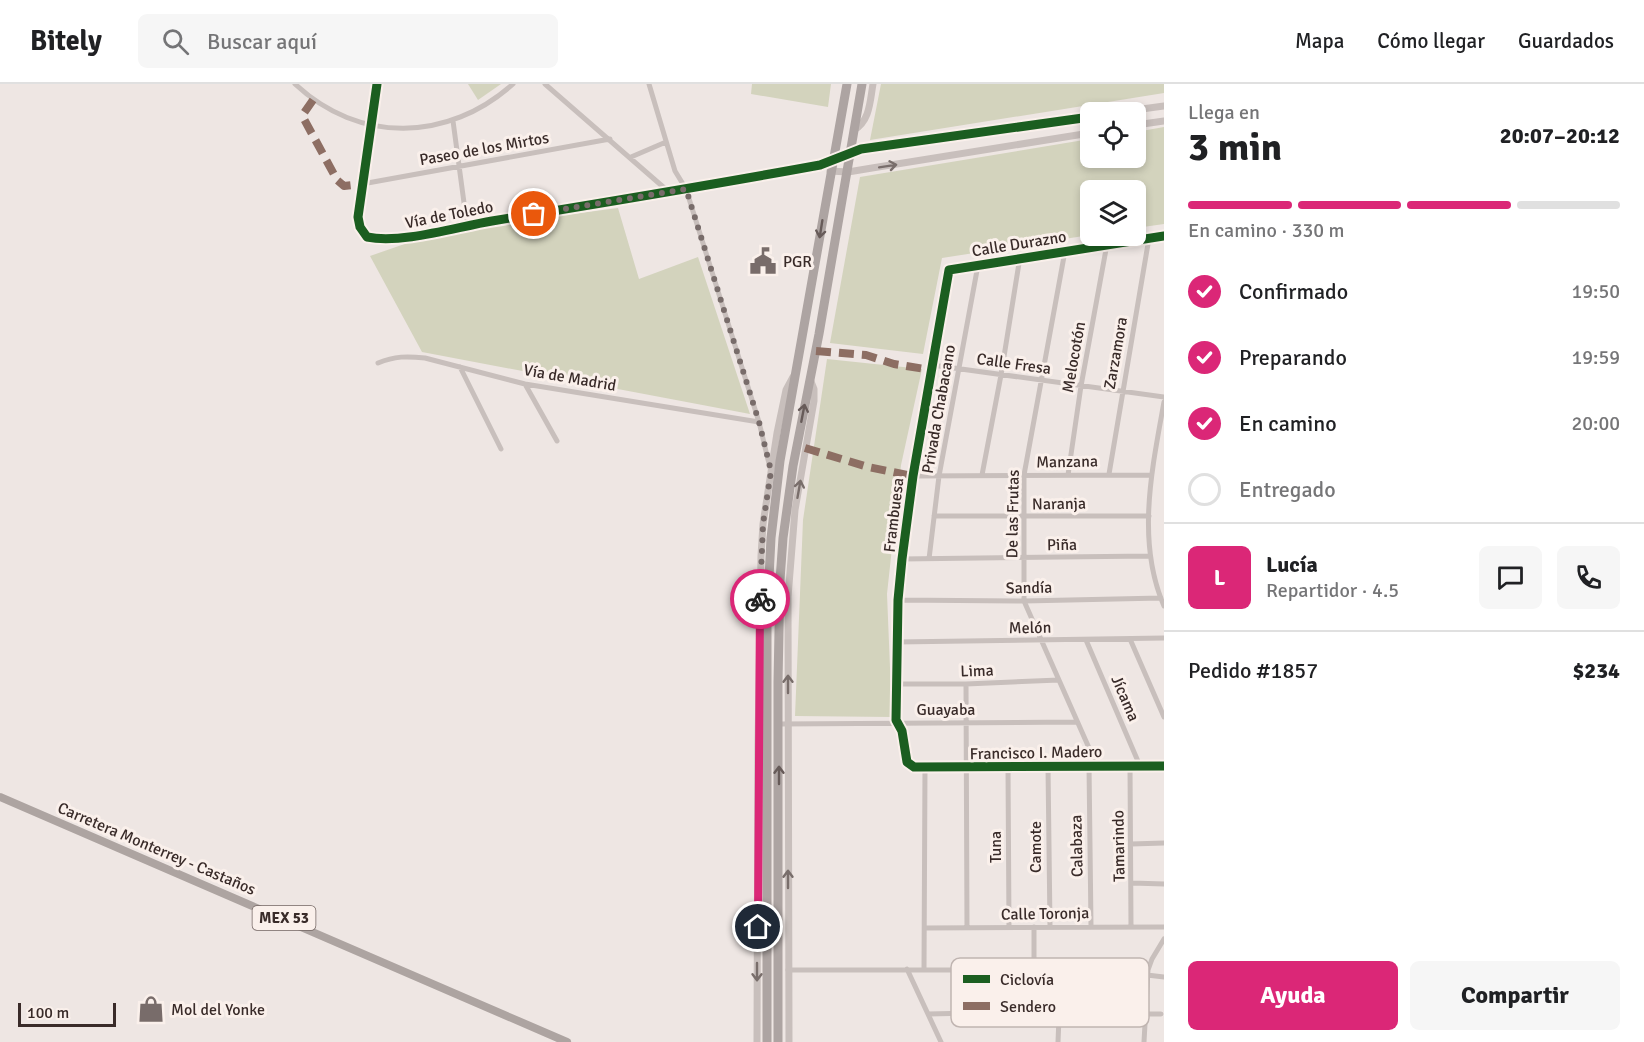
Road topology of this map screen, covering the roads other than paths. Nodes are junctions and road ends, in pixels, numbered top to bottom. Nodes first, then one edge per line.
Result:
1 (295, 84) edge
2 (377, 84) edge
3 (513, 84) edge
4 (545, 84) edge
5 (649, 84) edge
6 (847, 84) edge
7 (862, 84) edge
8 (873, 84) edge
9 (1164, 106) edge
10 (1146, 108) edge
11 (1080, 118) edge
12 (453, 121) junction
13 (1164, 121) edge
14 (1146, 124) edge
15 (370, 126) junction
16 (854, 130) junction
17 (1080, 135) edge
18 (610, 139) junction
19 (666, 142) junction
20 (851, 152) junction
21 (631, 157) junction
22 (460, 166) junction
23 (831, 166) junction
24 (848, 172) junction
25 (362, 184) junction
26 (686, 189) junction
27 (669, 192) junction
28 (467, 225) junction
29 (1164, 236) edge
30 (1146, 238) edge
31 (1149, 238) junction
32 (1095, 246) edge
33 (1107, 246) edge
34 (1065, 251) junction
35 (1020, 257) junction
36 (978, 265) junction
37 (950, 269) joint
38 (378, 363) dead end
39 (932, 365) junction
40 (460, 367) junction
41 (959, 368) junction
42 (797, 372) junction
43 (1001, 375) junction
44 (1041, 381) junction
45 (525, 384) junction
46 (1081, 386) junction
47 (1122, 391) junction
48 (1164, 399) edge
49 (759, 422) junction
50 (557, 441) dead end
51 (501, 449) dead end
52 (771, 471) junction
53 (1109, 474) junction
54 (982, 475) junction
55 (1024, 475) junction
56 (1068, 475) junction
57 (1151, 475) junction
58 (912, 476) junction
59 (939, 476) junction
60 (934, 516) junction
61 (1149, 516) junction
62 (1024, 517) junction
63 (1150, 556) junction
64 (902, 559) junction
65 (928, 559) junction
66 (1025, 559) junction
67 (1161, 598) junction
68 (898, 600) junction
69 (1024, 601) junction
70 (1164, 606) edge
71 (1164, 638) edge
72 (1130, 639) junction
73 (1040, 640) junction
74 (1086, 640) junction
75 (897, 642) junction
76 (1059, 680) junction
77 (896, 684) junction
78 (966, 684) junction
79 (1164, 717) edge
80 (967, 722) junction
81 (1077, 722) junction
82 (783, 723) junction
83 (897, 723) junction
84 (908, 765) joint
85 (1089, 766) junction
86 (1097, 766) junction
87 (1130, 766) junction
88 (1140, 766) junction
89 (1164, 766) edge
90 (968, 767) junction
91 (1048, 767) junction
92 (925, 768) junction
93 (1008, 768) junction
94 (0, 797) edge
95 (1164, 843) edge
96 (1131, 844) junction
97 (1132, 883) junction
98 (1164, 884) edge
99 (1050, 926) junction
100 (1091, 926) junction
101 (1009, 927) junction
102 (1034, 927) junction
103 (1131, 927) junction
104 (1164, 927) edge
105 (925, 928) junction
106 (967, 928) junction
107 (1164, 939) edge
108 (1034, 958) edge
109 (907, 969) junction
110 (924, 969) junction
111 (951, 969) edge
112 (1149, 969) edge
113 (788, 970) junction
114 (1149, 972) edge
115 (1164, 976) edge
116 (951, 1013) edge
117 (1149, 1013) edge
118 (928, 1014) junction
119 (1161, 1014) dead end
120 (1059, 1027) edge
121 (567, 1042) edge
122 (757, 1042) edge
123 (767, 1042) edge
124 (778, 1042) edge
125 (789, 1042) edge
126 (941, 1042) edge
127 (1058, 1042) edge

1 - 15 street
2 - 15 street
3 - 12 street
4 - 18 street
5 - 19 street
6 - 23 highway
7 - 16 highway
8 - 16 street
9 - 10 street
11 - 20 street
12 - 15 street
12 - 22 street
13 - 14 street
15 - 25 street
16 - 20 highway
24 -> 17 street
18 - 21 street
18 - 22 street, Paseo de los Mirtos
19 - 21 street
19 - 26 street
20 - 23 street
20 - 24 highway
21 - 27 street
22 - 25 street, Paseo de los Mirtos
22 - 28 street
23 - 24 street
23 - 26 street, Vía de Toledo
23 -> 42 highway
82 -> 24 highway
25 - 28 street, Vía de Toledo
26 - 27 street, Vía de Toledo
26 - 49 street
27 - 28 street, Vía de Toledo
29 - 31 street, Calle Durazno
30 - 31 street, Calle Durazno
31 - 47 street, Zarzamora
32 - 34 street, Calle Durazno
33 - 46 street, Melocotón
34 - 35 street, Calle Durazno
34 - 44 street, De las Frutas
35 - 36 street, Calle Durazno
35 - 43 street
36 - 37 street, Calle Durazno
36 - 41 street, Privada Chabacano
37 - 39 street, Frambuesa
38 - 40 street, Vía de Madrid
39 - 41 street, Calle Fresa
39 - 58 street, Frambuesa
40 - 45 street, Vía de Madrid
40 - 51 street
41 - 43 street, Calle Fresa
41 - 59 street, Privada Chabacano
42 - 52 street
42 - 123 highway
43 - 44 street, Calle Fresa
43 - 54 street
44 - 46 street, Calle Fresa
44 - 55 street, De las Frutas
45 - 49 street, Vía de Madrid
45 - 50 street
46 - 47 street, Calle Fresa
46 - 56 street, Melocotón
47 - 48 street, Calle Fresa
47 - 53 street, Zarzamora
48 - 57 street
49 - 52 street
52 -> 122 street
53 - 56 street, Manzana
53 - 57 street, Manzana
54 - 55 street, Manzana
54 - 59 street, Manzana
55 - 56 street, Manzana
55 - 62 street, De las Frutas
57 - 61 street
58 - 59 street, Manzana
58 - 64 street, Frambuesa
59 - 60 street, Privada Chabacano
60 - 62 street, Naranja
60 - 65 street, Privada Chabacano
61 - 62 street, Naranja
61 - 63 street
62 - 66 street, De las Frutas
63 - 66 street, Piña
63 - 67 street
64 - 65 street, Piña
64 - 68 street, Frambuesa
65 - 66 street, Piña
66 - 69 street, De las Frutas
67 - 69 street, Sandía
67 - 70 street
68 - 69 street, Sandía
68 - 75 street, Frambuesa
69 - 73 street, De las Frutas
71 - 72 street, Melón
72 - 74 street, Melón
72 - 79 street
73 - 74 street, Melón
73 - 75 street, Melón
73 - 76 street, De las Frutas
74 - 88 street, Jícama
75 - 77 street, Frambuesa
76 - 78 street, Lima
76 - 81 street, De las Frutas
77 - 78 street, Lima
77 - 83 street, Frambuesa
78 - 80 street
80 - 81 street, Guayaba
80 - 83 street, Guayaba
80 - 90 street
81 - 86 street, De las Frutas
82 - 83 street, Guayaba
113 -> 82 street
124 -> 82 highway
83 - 84 street, Frambuesa
84 - 92 street, Francisco I. Madero
85 - 86 street, Francisco I. Madero
85 - 91 street, Francisco I. Madero
85 - 100 street, Calabaza
86 - 87 street, Francisco I. Madero
87 - 88 street, Francisco I. Madero
87 - 96 street, Tamarindo
88 - 89 street, Francisco I. Madero
90 - 92 street, Francisco I. Madero
90 - 93 street, Francisco I. Madero
90 - 106 street
91 - 93 street, Francisco I. Madero
91 - 99 street, Camote
92 - 105 street
93 - 101 street, Tuna
94 - 121 main road, Carretera Monterrey - Castaños / MEX 53
95 - 96 street
96 - 97 street, Tamarindo
97 - 98 street
97 - 103 street, Tamarindo
99 - 100 street, Calle Toronja
99 - 102 street, Calle Toronja
100 - 103 street, Calle Toronja
101 - 102 street, Calle Toronja
101 - 106 street, Calle Toronja
102 - 108 street
103 - 104 street, Calle Toronja
105 - 106 street, Calle Toronja
105 - 110 street
107 - 112 street
109 - 110 street
109 - 113 street
109 - 118 street
110 - 111 street
113 - 125 street
114 - 115 street
116 - 118 street
117 - 119 street
118 - 126 street
120 - 127 street

